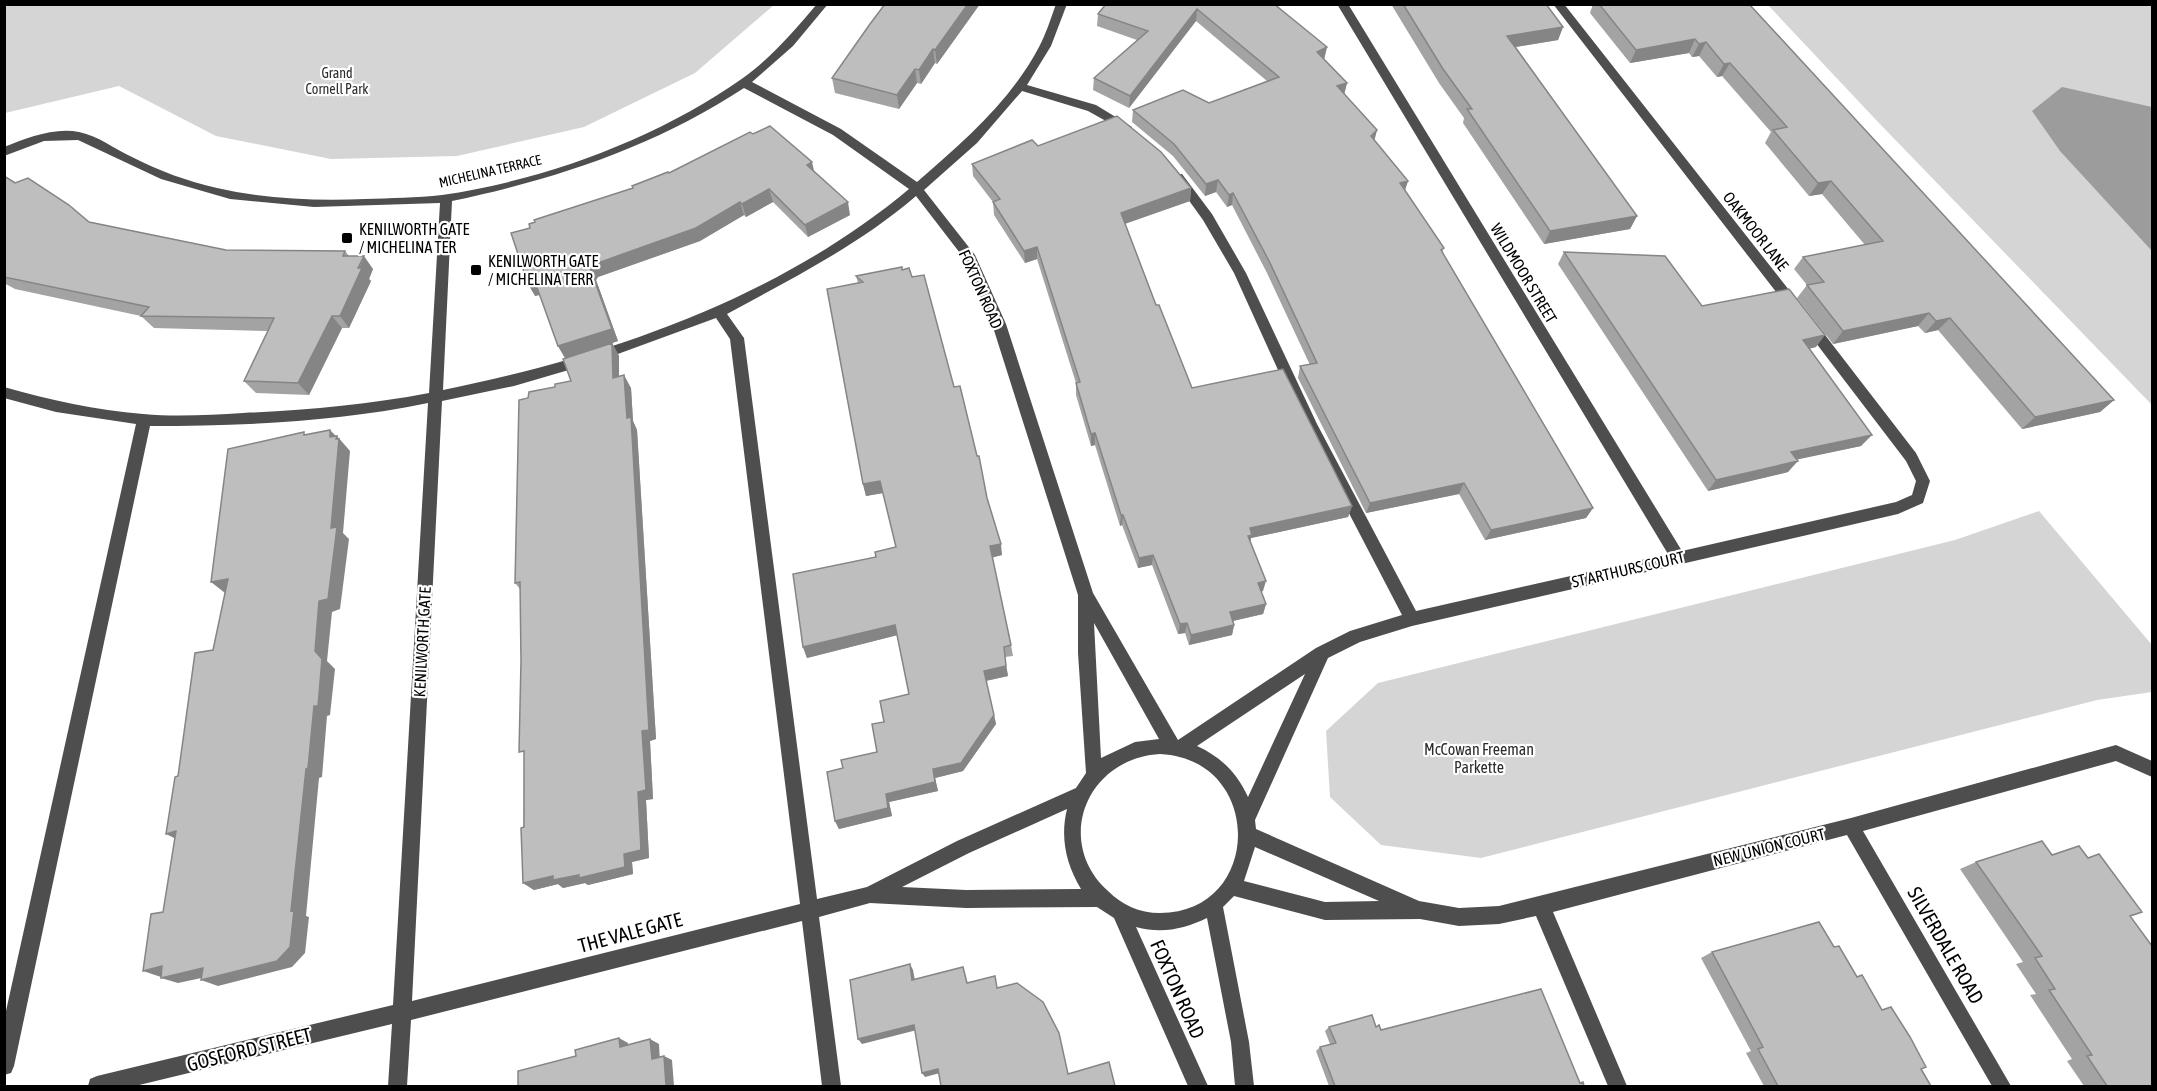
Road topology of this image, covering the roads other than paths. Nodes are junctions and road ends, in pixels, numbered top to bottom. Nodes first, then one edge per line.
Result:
1 (823, 4) edge
2 (1062, 4) edge
3 (1342, 4) edge
4 (1558, 4) edge
5 (744, 83) junction
6 (1020, 87) junction
7 (1137, 134) edge
8 (4, 152) edge
9 (1171, 166) edge
10 (917, 189) junction
11 (446, 198) junction
12 (719, 312) junction
13 (4, 392) edge
14 (436, 398) junction
15 (144, 420) junction
16 (1923, 481) joint
17 (1678, 558) junction
18 (1086, 595) junction
19 (1412, 619) junction
20 (1322, 653) junction
21 (1176, 749) junction
22 (2152, 769) edge
23 (1094, 773) junction
24 (1079, 795) junction
25 (1851, 826) junction
26 (1248, 827) junction
27 (1233, 887) junction
28 (869, 895) junction
29 (1102, 898) junction
30 (1214, 905) junction
31 (1541, 906) junction
32 (809, 909) junction
33 (1119, 910) junction
34 (1420, 910) junction
35 (402, 1012) junction
36 (4, 1066) edge
37 (97, 1086) edge
38 (398, 1086) edge
39 (832, 1086) edge
40 (1198, 1086) edge
41 (1245, 1086) edge
42 (1618, 1086) edge
43 (2002, 1086) edge

1 - 5 street, MICHELINA TERRACE
2 - 6 street
3 - 17 street, WILDMOOR STREET
4 - 16 street, OAKMOOR LANE
5 - 10 street, FOXTON ROAD
5 - 11 street, MICHELINA TERRACE
6 - 7 street
6 - 10 street
8 - 11 street, MICHELINA TERRACE
9 - 19 street
10 - 12 street
10 - 18 street, FOXTON ROAD
11 - 14 street, KENILWORTH GATE
12 - 14 street
12 - 32 street
13 - 15 street
14 - 15 street
14 - 35 street, KENILWORTH GATE
15 - 36 street
16 - 17 street, ST ARTHURS COURT
17 - 19 street, ST ARTHURS COURT
18 - 21 street, FOXTON ROAD
18 - 23 street, FOXTON ROAD
19 - 20 street, ST ARTHURS COURT
20 - 21 street, ST ARTHURS COURT
20 - 26 street
21 - 23 street
21 - 26 street
22 - 25 street, NEW UNION COURT
23 - 24 street
24 - 28 street, THE VALE GATE
24 - 29 street
25 - 31 street, NEW UNION COURT
25 - 43 street, SILVERDALE ROAD
26 - 27 street
26 - 34 street, NEW UNION COURT
27 - 30 street
27 - 34 street, NEW UNION COURT
28 - 29 street, THE VALE GATE
28 - 32 street, THE VALE GATE
29 - 33 street
30 - 33 street
30 - 41 street
31 - 34 street, NEW UNION COURT
31 - 42 street
32 - 35 street, THE VALE GATE
32 - 39 street
33 - 40 street, FOXTON ROAD
35 - 37 street, GOSFORD STREET
35 - 38 street, KENILWORTH GATE

